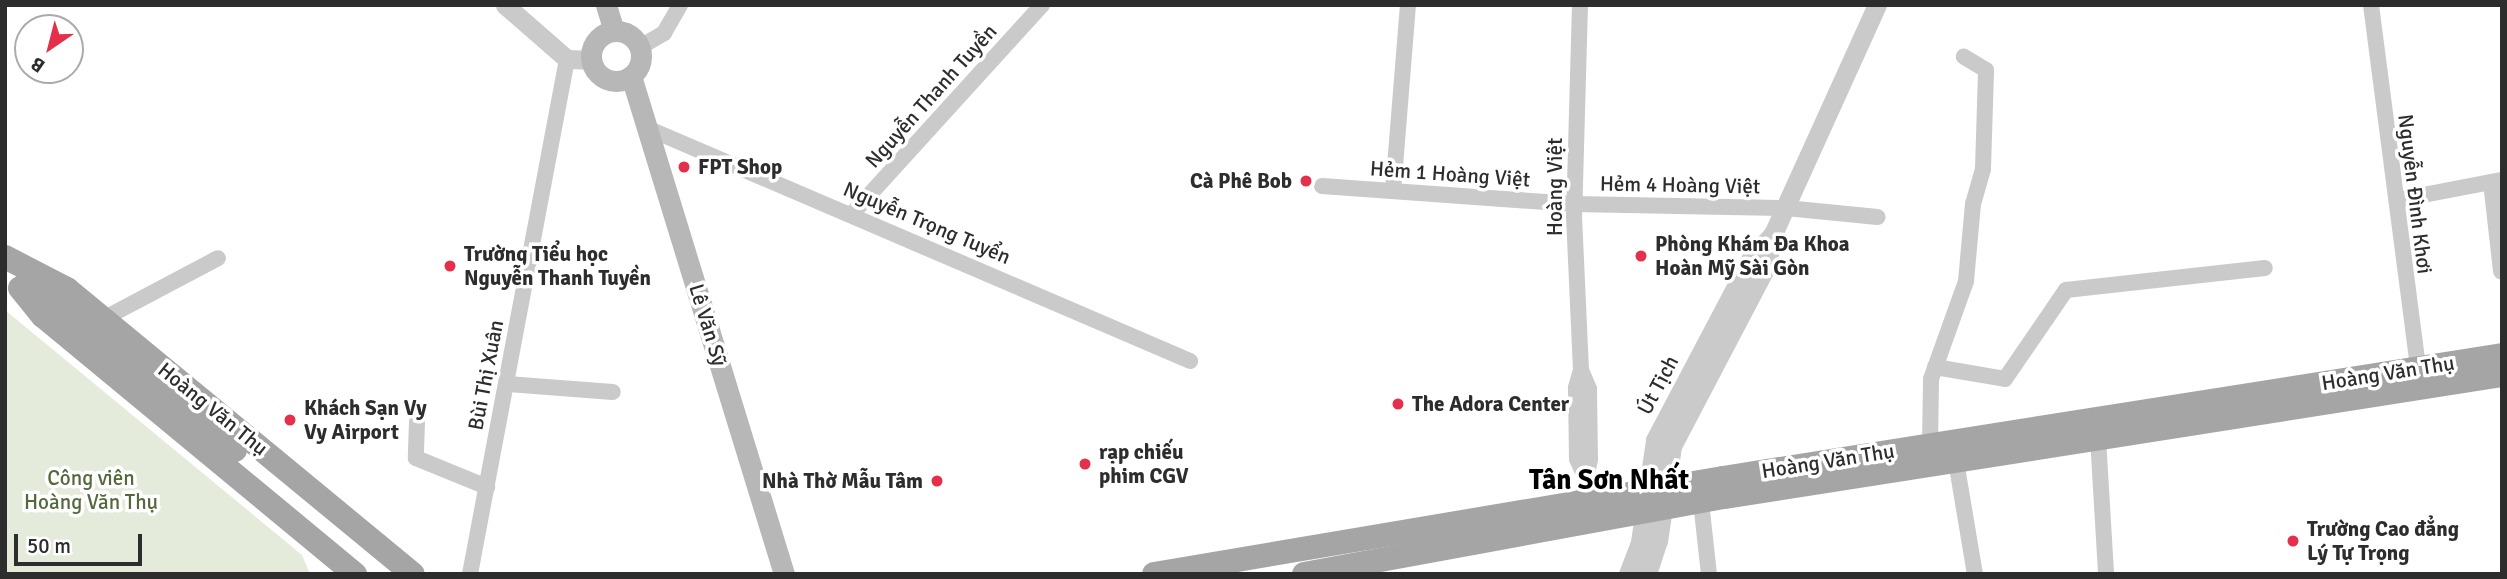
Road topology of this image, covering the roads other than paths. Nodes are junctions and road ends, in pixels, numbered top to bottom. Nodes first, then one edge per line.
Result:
1 (505, 5) edge
2 (606, 5) edge
3 (680, 5) edge
4 (1042, 5) edge
5 (1408, 5) edge
6 (1580, 5) edge
7 (1877, 5) edge
8 (2371, 5) edge
9 (614, 31) junction
10 (640, 47) junction
11 (1964, 57) dead end
12 (567, 59) junction
13 (592, 60) junction
14 (631, 76) junction
15 (647, 128) junction
16 (2496, 181) edge
17 (1322, 186) dead end
18 (1393, 191) junction
19 (2397, 200) junction
20 (1574, 204) junction
21 (1786, 208) junction
22 (851, 215) junction
23 (1878, 217) dead end
24 (5, 257) edge
25 (218, 258) dead end
26 (5, 263) edge
27 (2265, 268) dead end
28 (5, 271) edge
29 (2501, 271) edge
30 (103, 319) junction
31 (2502, 355) edge
32 (1190, 361) dead end
33 (1936, 366) junction
34 (2502, 375) edge
35 (2420, 378) junction
36 (507, 384) junction
37 (2370, 386) junction
38 (613, 392) dead end
39 (417, 422) dead end
40 (2098, 438) junction
41 (1930, 445) junction
42 (1956, 461) junction
43 (486, 487) junction
44 (1655, 501) junction
45 (1702, 502) junction
46 (1580, 515) junction
47 (308, 537) junction
48 (321, 574) edge
49 (355, 574) edge
50 (388, 574) edge
51 (413, 574) edge
52 (470, 574) edge
53 (784, 574) edge
54 (1154, 574) edge
55 (1304, 574) edge
56 (1628, 574) edge
57 (1647, 574) edge
58 (1709, 574) edge
59 (1975, 574) edge
60 (2106, 574) edge

1 - 12 street
2 - 9 main road
3 - 10 street
4 - 22 street, Nguyễn Thanh Tuyền
5 - 18 street
6 - 20 street, Hoàng Việt
7 - 21 street, Út Tịch
8 - 19 street, Nguyễn Đình Khơi
9 - 10 main road
9 - 13 main road
10 - 14 main road
11 - 33 street
12 - 13 street
12 - 36 street, Bùi Thị Xuân
13 - 14 main road
14 - 15 main road, Lê Văn Sỹ
15 - 22 street, Nguyễn Trọng Tuyển
15 - 53 main road, Lê Văn Sỹ
16 - 19 street
16 - 29 street
17 - 18 street, Hẻm 1 Hoàng Việt
18 - 20 street, Hẻm 1 Hoàng Việt
19 - 35 street, Nguyễn Đình Khơi
20 - 21 street, Hẻm 4 Hoàng Việt
20 - 46 street, Hoàng Việt
21 - 23 street, Hẻm 4 Hoàng Việt
21 - 44 street, Út Tịch
22 - 32 street, Nguyễn Trọng Tuyển
24 - 30 main road, Hoàng Văn Thụ
25 - 30 street
26 - 50 main road
27 - 33 street
28 - 47 main road, Hoàng Văn Thụ
30 - 51 main road, Hoàng Văn Thụ
31 - 35 main road, Hoàng Văn Thụ
33 - 41 street
34 - 35 main road, Hoàng Văn Thụ
35 - 37 main road, Hoàng Văn Thụ
36 - 38 street
36 - 43 street, Bùi Thị Xuân
37 - 40 main road, Hoàng Văn Thụ
37 - 41 main road, Hoàng Văn Thụ
39 - 43 street
40 - 42 main road, Hoàng Văn Thụ
40 - 60 street
41 - 44 main road, Hoàng Văn Thụ
42 - 45 main road, Hoàng Văn Thụ
42 - 59 street
43 - 52 street, Bùi Thị Xuân
44 - 45 main road, Hoàng Văn Thụ
44 - 46 main road, Hoàng Văn Thụ
44 - 56 street, Út Tịch
44 - 57 street, Út Tịch
45 - 58 street
46 - 54 main road, Hoàng Văn Thụ
46 - 55 main road, Hoàng Văn Thụ
47 - 48 main road
47 - 49 main road, Hoàng Văn Thụ

